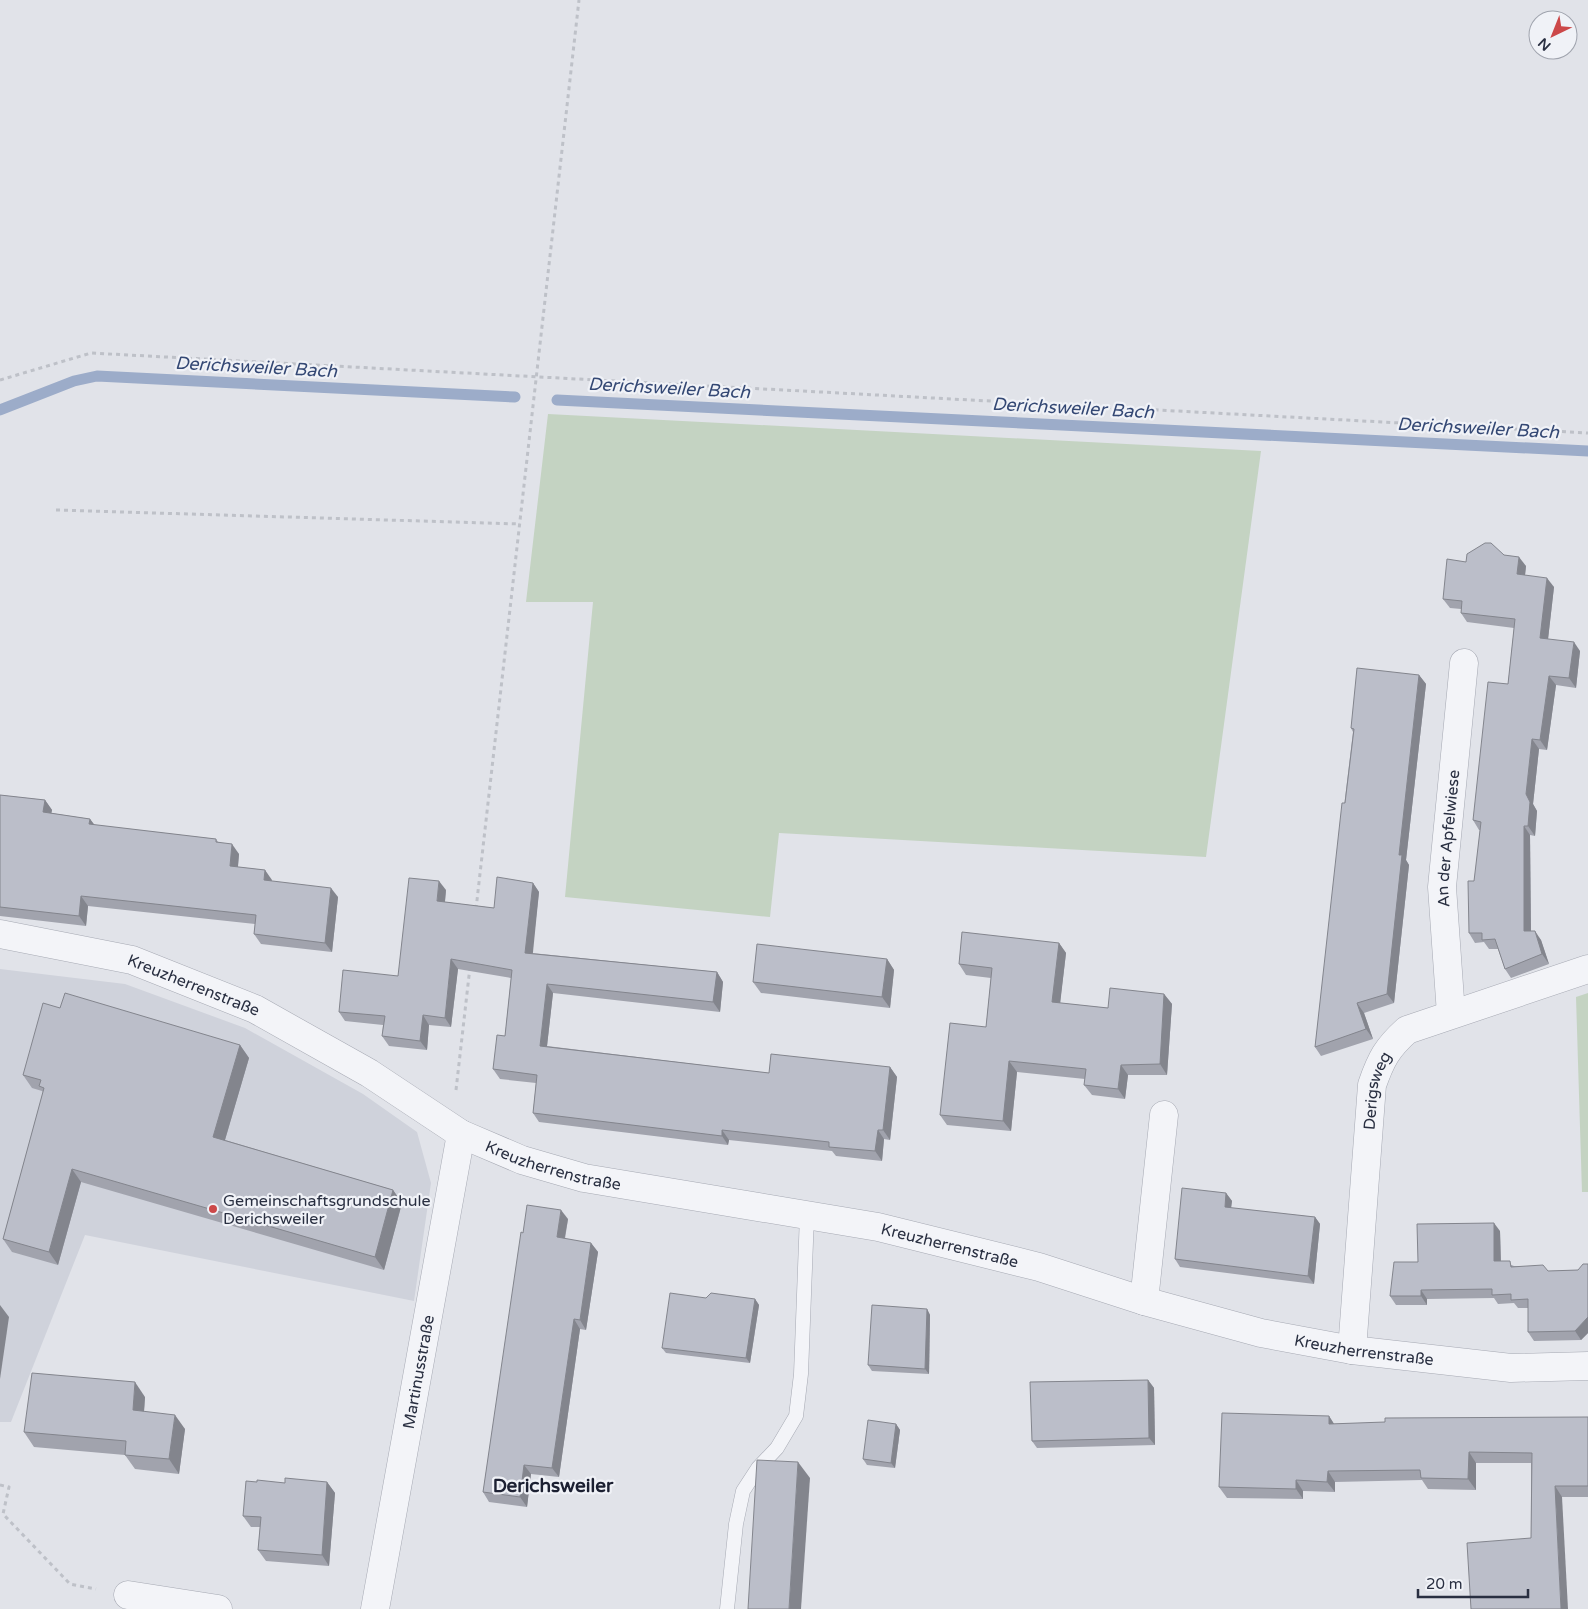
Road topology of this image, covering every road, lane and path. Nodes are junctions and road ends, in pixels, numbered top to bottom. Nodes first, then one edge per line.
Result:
1 (579, 0) edge
2 (537, 377) junction
3 (0, 380) edge
4 (1588, 432) edge
5 (56, 510) dead end
6 (520, 524) junction
7 (1464, 663) dead end
8 (476, 915) edge
9 (0, 934) edge
10 (470, 964) edge
11 (1588, 969) edge
12 (1452, 1014) junction
13 (456, 1091) dead end
14 (1164, 1115) dead end
15 (461, 1134) junction
16 (807, 1215) junction
17 (1144, 1301) junction
18 (1352, 1350) junction
19 (1588, 1366) edge
20 (0, 1485) edge
21 (128, 1596) joint
22 (218, 1609) edge
23 (375, 1609) edge
24 (727, 1609) edge

1 - 2 path
2 - 3 path
2 - 4 path
2 - 6 path
5 - 6 path
6 - 8 path
7 - 12 street, An der Apfelwiese
9 - 15 street, Kreuzherrenstraße
10 - 13 path
11 - 12 street, Derigsweg
12 - 18 street, Derigsweg
14 - 17 street
15 - 16 street, Kreuzherrenstraße
15 - 23 street, Martinusstraße
16 - 17 street, Kreuzherrenstraße
16 - 24 lane
17 - 18 street, Kreuzherrenstraße
18 - 19 street, Kreuzherrenstraße
20 - 21 path
21 - 22 street

